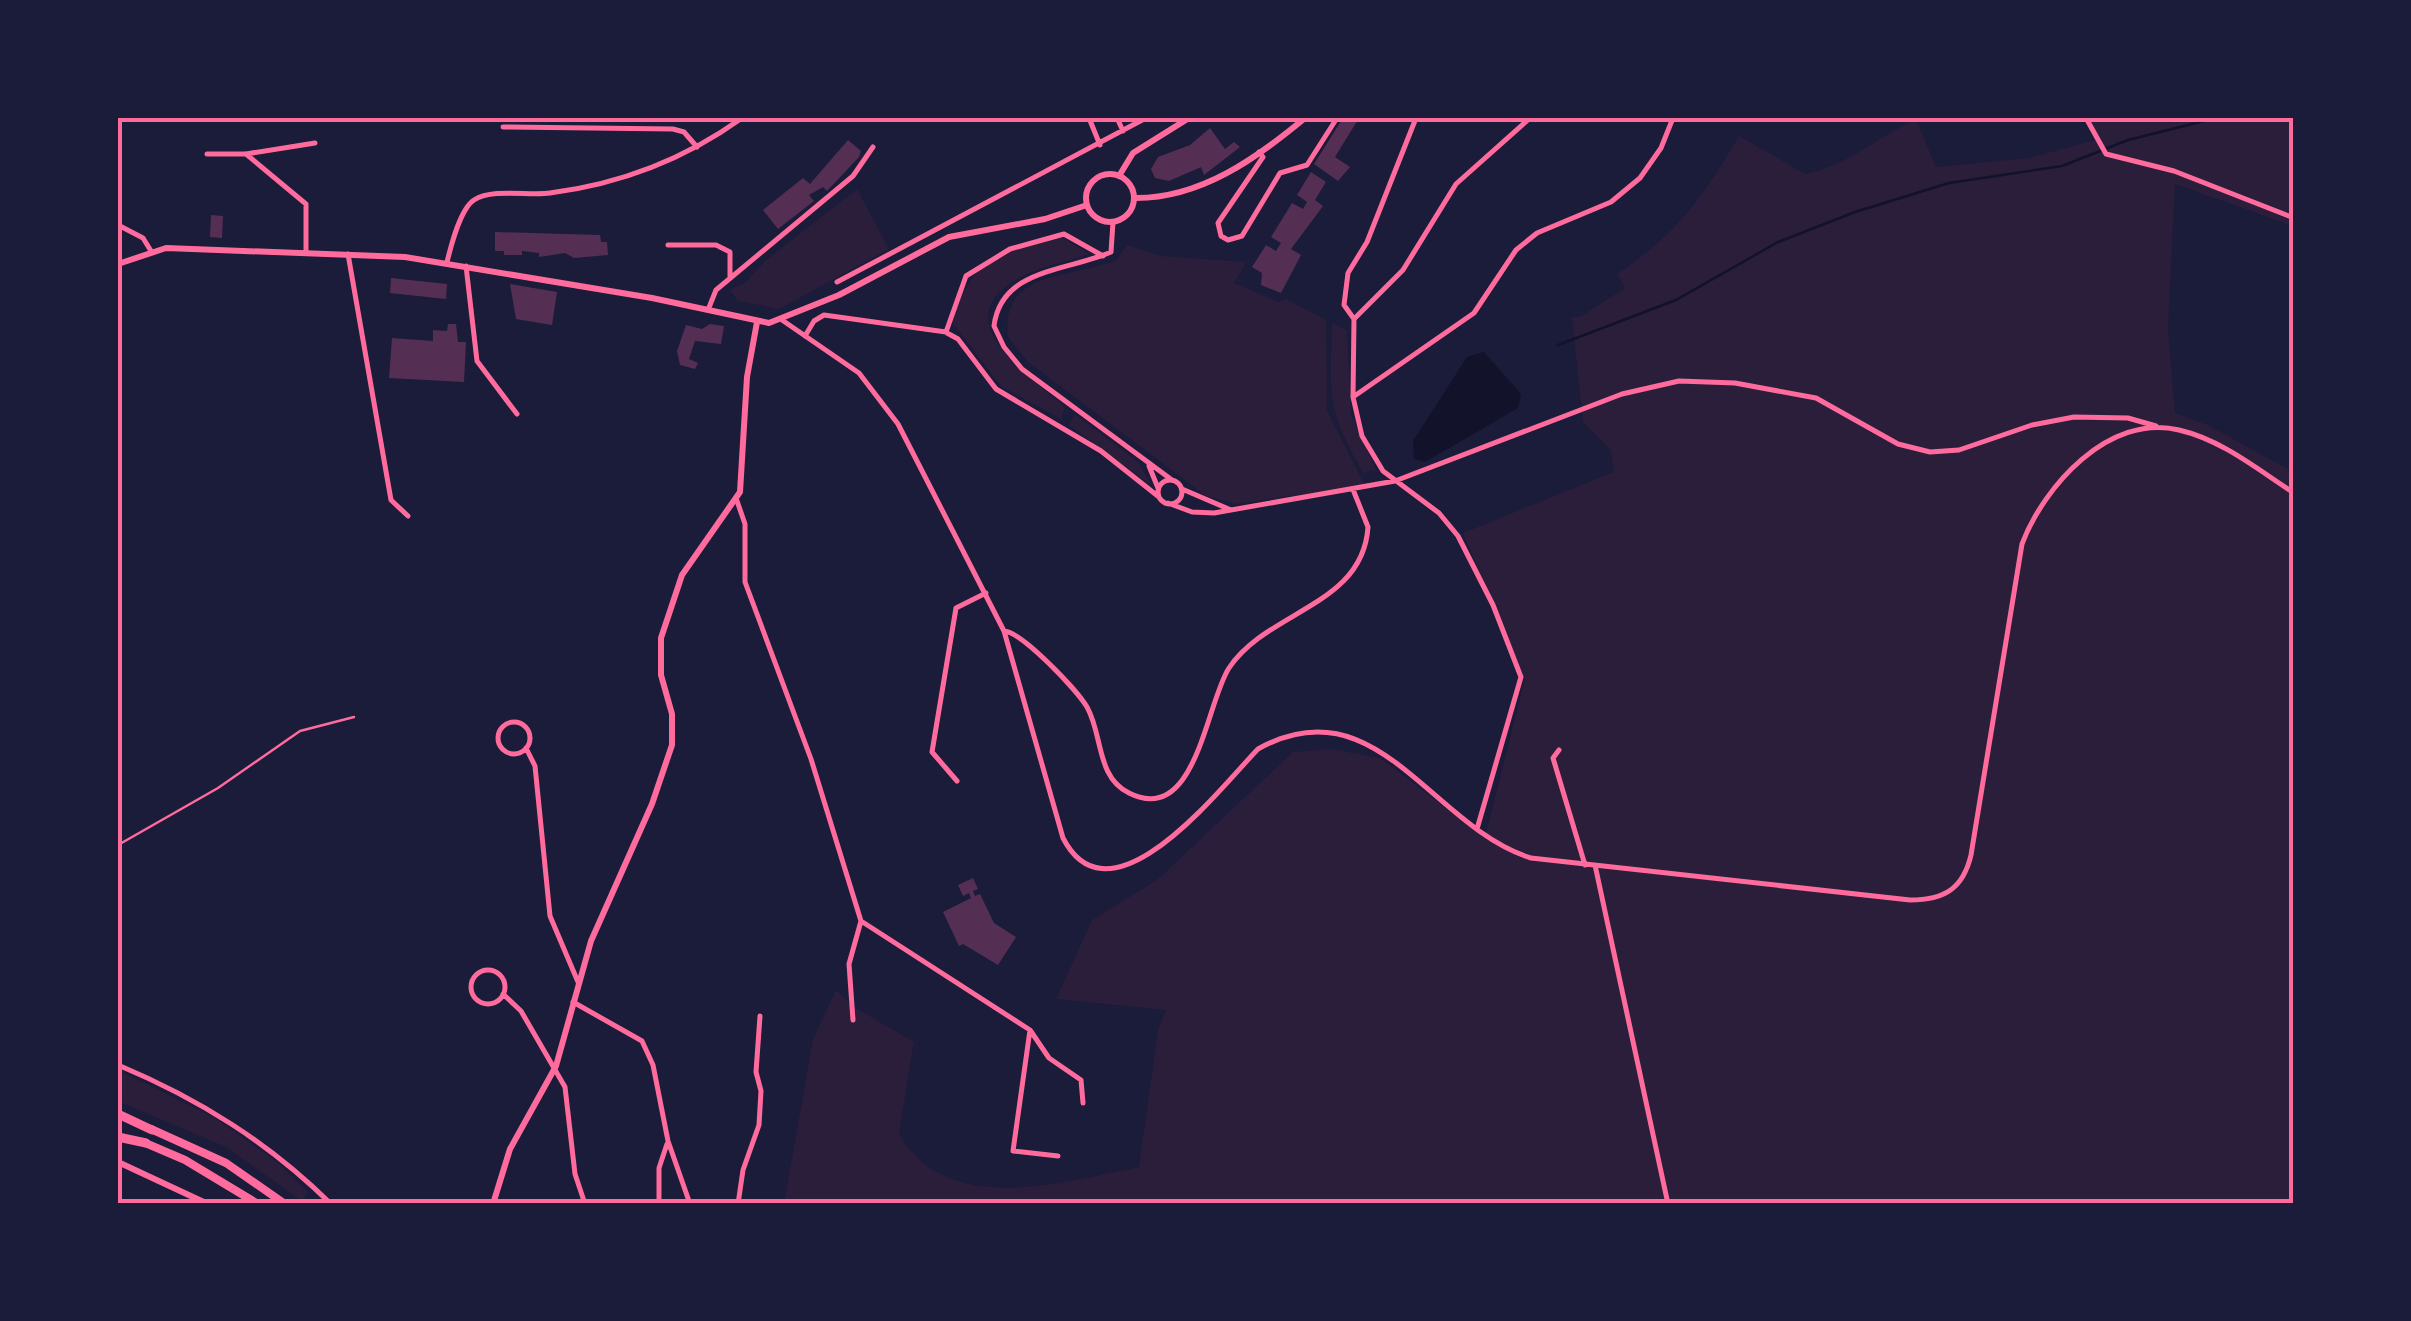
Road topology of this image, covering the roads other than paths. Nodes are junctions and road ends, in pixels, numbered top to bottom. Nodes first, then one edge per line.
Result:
1 (742, 118) edge
2 (1089, 118) edge
3 (1116, 118) edge
4 (1146, 118) edge
5 (1189, 118) edge
6 (1306, 118) edge
7 (1336, 118) edge
8 (1416, 118) edge
9 (1530, 118) edge
10 (1673, 118) edge
11 (2086, 118) edge
12 (503, 127) dead end
13 (1124, 132) junction
14 (315, 143) dead end
15 (1100, 145) junction
16 (697, 147) junction
17 (873, 147) dead end
18 (1259, 152) junction
19 (207, 154) dead end
20 (246, 154) junction
21 (1119, 176) junction
22 (1134, 198) junction
23 (1087, 205) junction
24 (2294, 218) edge
25 (1113, 222) junction
26 (118, 225) edge
27 (668, 245) dead end
28 (151, 251) junction
29 (306, 252) junction
30 (348, 254) junction
31 (1103, 256) junction
32 (447, 262) junction
33 (118, 264) edge
34 (466, 265) junction
35 (730, 279) junction
36 (836, 282) dead end
37 (708, 310) junction
38 (1354, 319) junction
39 (782, 320) junction
40 (757, 322) junction
41 (946, 332) junction
42 (805, 336) junction
43 (1354, 397) junction
44 (517, 414) dead end
45 (2158, 427) junction
46 (1148, 463) junction
47 (1172, 480) junction
48 (1395, 481) junction
49 (1158, 488) junction
50 (1181, 489) junction
51 (1354, 492) junction
52 (2294, 492) edge
53 (1159, 497) junction
54 (736, 498) junction
55 (1168, 503) junction
56 (1234, 511) junction
57 (408, 516) dead end
58 (986, 592) junction
59 (1004, 631) junction
60 (354, 717) dead end
61 (526, 748) junction
62 (1559, 750) dead end
63 (957, 781) dead end
64 (1477, 830) junction
65 (118, 844) edge
66 (1585, 865) junction
67 (1595, 866) junction
68 (861, 921) junction
69 (578, 982) junction
70 (503, 994) junction
71 (573, 1002) junction
72 (760, 1016) dead end
73 (853, 1020) dead end
74 (1030, 1030) junction
75 (118, 1065) edge
76 (556, 1066) junction
77 (1082, 1103) dead end
78 (118, 1117) edge
79 (152, 1130) joint
80 (118, 1134) edge
81 (668, 1141) junction
82 (146, 1143) joint
83 (1058, 1156) dead end
84 (118, 1162) edge
85 (208, 1204) edge
86 (258, 1204) edge
87 (285, 1204) edge
88 (330, 1204) edge
89 (493, 1204) edge
90 (585, 1204) edge
91 (659, 1204) edge
92 (690, 1204) edge
93 (738, 1204) edge
94 (1668, 1204) edge

1 - 16 street
2 - 15 street
3 - 13 street
4 - 13 street
5 - 21 main road
6 - 18 main road
7 - 18 street
8 - 38 street
9 - 38 street
10 - 43 street
11 - 24 street
12 - 16 street
13 - 15 street
14 - 20 street
15 - 36 street
16 - 32 street
17 - 35 street
18 - 22 main road
19 - 20 street
20 - 29 street
21 - 22 main road
21 - 23 main road
22 - 25 main road
23 - 25 main road
23 - 39 main road
25 - 31 street
26 - 28 street
27 - 35 street
28 - 29 main road
28 - 33 main road
29 - 30 main road
30 - 32 main road
30 - 57 street
31 - 41 street
31 - 46 street
32 - 34 main road
34 - 37 main road
34 - 44 street
35 - 37 street
37 - 40 main road
38 - 43 street
39 - 40 main road
39 - 42 street
40 - 54 main road
41 - 42 street
41 - 53 street
42 - 58 street
43 - 48 street
45 - 48 street
45 - 52 street
45 - 67 street
46 - 47 street
46 - 49 street
47 - 49 street
47 - 50 street
48 - 51 street
48 - 64 street
49 - 53 street
50 - 55 street
50 - 56 street
51 - 56 street
51 - 59 street
53 - 55 street
54 - 68 street
54 - 69 main road
55 - 56 street
58 - 59 street
58 - 63 street
59 - 64 street
60 - 65 lane
61 - 61 street
61 - 69 street
62 - 66 street
64 - 66 street
66 - 67 street
67 - 94 street
68 - 73 street
68 - 74 street
69 - 71 main road
70 - 70 street
70 - 76 street
71 - 76 main road
71 - 81 street
72 - 93 street
74 - 77 street
74 - 83 street
75 - 88 street
76 - 89 main road
76 - 90 street
78 - 79 highway
79 - 87 highway
80 - 82 highway
81 - 91 street
81 - 92 street
82 - 86 highway
84 - 85 main road

